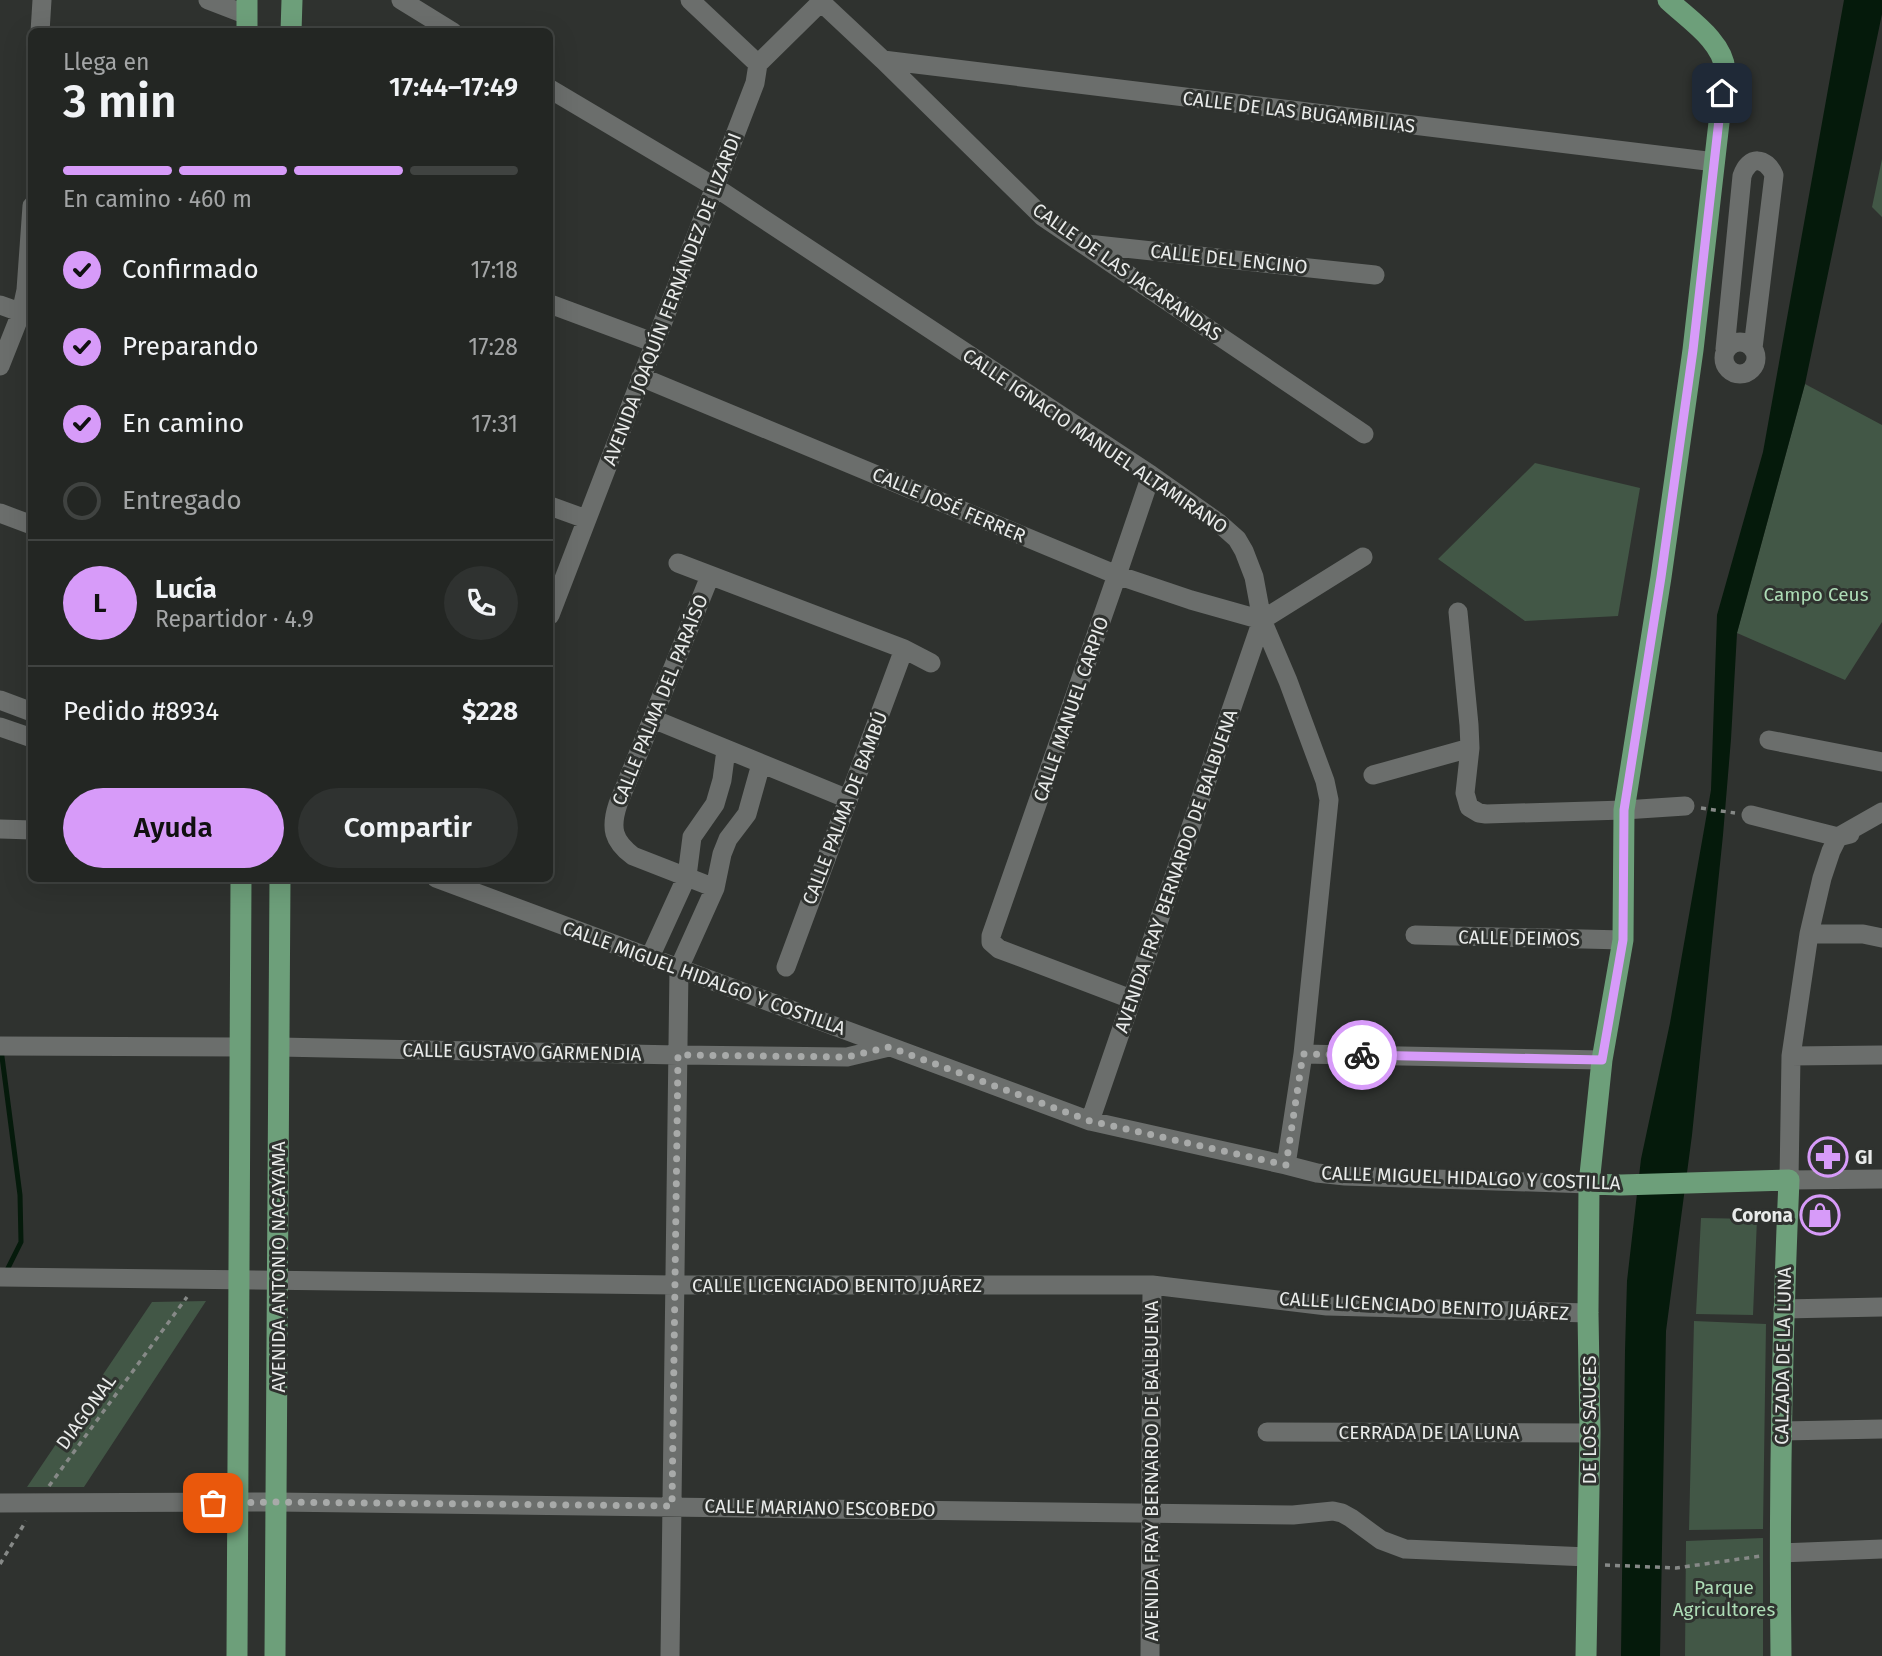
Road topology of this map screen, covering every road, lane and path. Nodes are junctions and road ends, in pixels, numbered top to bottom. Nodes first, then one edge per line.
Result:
1 (42, 0) edge
2 (208, 0) edge
3 (292, 0) edge
4 (401, 0) edge
5 (690, 0) edge
6 (1668, 0) edge
7 (820, 1) edge
8 (247, 16) edge
9 (40, 28) edge
10 (291, 28) edge
11 (446, 28) edge
12 (883, 60) junction
13 (758, 64) junction
14 (553, 91) edge
15 (1715, 162) junction
16 (715, 187) junction
17 (1082, 243) junction
18 (28, 262) edge
19 (1375, 275) dead end
20 (0, 305) edge
21 (553, 305) edge
22 (26, 315) edge
23 (655, 343) junction
24 (1753, 348) junction
25 (1693, 350) junction
26 (1724, 352) junction
27 (0, 366) edge
28 (641, 377) junction
29 (1363, 434) dead end
30 (1151, 475) junction
31 (553, 507) edge
32 (0, 513) edge
33 (586, 519) junction
34 (28, 524) edge
35 (1363, 557) dead end
36 (678, 563) dead end
37 (1117, 575) junction
38 (710, 576) junction
39 (553, 607) edge
40 (1458, 612) dead end
41 (1262, 620) junction
42 (904, 649) junction
43 (931, 663) dead end
44 (0, 700) edge
45 (28, 710) edge
46 (653, 719) junction
47 (0, 727) edge
48 (28, 737) edge
49 (1769, 740) dead end
50 (1470, 748) junction
51 (726, 750) junction
52 (1882, 762) edge
53 (761, 764) junction
54 (1373, 775) dead end
55 (848, 799) junction
56 (1685, 806) joint
57 (1624, 810) junction
58 (1882, 812) edge
59 (1751, 815) joint
60 (1882, 827) edge
61 (0, 829) edge
62 (28, 830) edge
63 (1838, 837) junction
64 (687, 876) junction
65 (241, 882) edge
66 (280, 882) edge
67 (448, 882) edge
68 (715, 888) junction
69 (1809, 934) junction
70 (1415, 935) dead end
71 (1882, 938) edge
72 (1623, 940) junction
73 (650, 957) junction
74 (786, 967) dead end
75 (679, 968) junction
76 (1131, 999) junction
77 (0, 1046) edge
78 (240, 1047) junction
79 (279, 1047) junction
80 (889, 1047) junction
81 (1303, 1054) junction
82 (678, 1055) junction
83 (1882, 1055) edge
84 (1791, 1056) junction
85 (1602, 1060) junction
86 (1090, 1121) junction
87 (1286, 1165) junction
88 (1882, 1179) edge
89 (1789, 1180) junction
90 (1589, 1184) junction
91 (0, 1277) edge
92 (200, 1279) junction
93 (239, 1280) junction
94 (278, 1280) junction
95 (675, 1285) junction
96 (1152, 1285) junction
97 (1882, 1307) edge
98 (1783, 1309) junction
99 (1588, 1313) junction
100 (1882, 1429) edge
101 (1782, 1431) junction
102 (1267, 1432) dead end
103 (1590, 1433) junction
104 (276, 1502) junction
105 (0, 1503) edge
106 (37, 1503) junction
107 (238, 1503) junction
108 (672, 1506) junction
109 (1151, 1512) junction
110 (1882, 1549) edge
111 (1780, 1553) junction
112 (1588, 1557) junction
113 (0, 1564) edge
114 (1618, 1566) dead end
115 (237, 1656) edge
116 (275, 1656) edge
117 (670, 1656) edge
118 (1150, 1656) edge
119 (1586, 1656) edge
120 (1781, 1656) edge

1 - 9 street
2 - 8 street
3 - 10 main road
4 - 11 street
5 - 13 street
6 - 15 main road, DE LOS SAUCES
7 - 12 street, CALLE DE LAS JACARANDAS
7 - 13 street
12 - 15 street, CALLE DE LAS BUGAMBILIAS
12 - 17 street, CALLE DE LAS JACARANDAS
13 - 16 street, AVENIDA JOAQUÍN FERNÁNDEZ DE LIZARDI
14 - 16 street, CALLE IGNACIO MANUEL ALTAMIRANO
15 - 25 main road, DE LOS SAUCES
16 - 23 street, AVENIDA JOAQUÍN FERNÁNDEZ DE LIZARDI
16 - 30 street, CALLE IGNACIO MANUEL ALTAMIRANO
17 - 19 street, CALLE DEL ENCINO
17 - 29 street, CALLE DE LAS JACARANDAS
18 - 22 street
20 - 22 street
21 - 23 street
22 - 27 street
23 - 28 street, AVENIDA JOAQUÍN FERNÁNDEZ DE LIZARDI
24 - 26 street
24 - 26 street
24 - 26 street
25 - 26 street
25 - 57 main road, DE LOS SAUCES
28 - 33 street, AVENIDA JOAQUÍN FERNÁNDEZ DE LIZARDI
28 - 37 street, CALLE JOSÉ FERRER
30 - 37 street, CALLE MANUEL CARPIO
30 - 41 street, CALLE IGNACIO MANUEL ALTAMIRANO
31 - 33 street
32 - 34 street
33 - 39 street, AVENIDA JOAQUÍN FERNÁNDEZ DE LIZARDI
35 - 41 street
36 - 38 street
37 - 41 street, CALLE JOSÉ FERRER
37 - 76 street, CALLE MANUEL CARPIO
38 - 42 street
38 - 46 street, CALLE PALMA DEL PARAÍSO
40 - 50 street
41 - 76 street, AVENIDA FRAY BERNARDO DE BALBUENA
41 - 81 street, CALLE IGNACIO MANUEL ALTAMIRANO
42 - 43 street
42 - 55 street, CALLE PALMA DE BAMBÚ
44 - 45 street
46 - 51 street
46 - 64 street, CALLE PALMA DEL PARAÍSO
47 - 48 street
49 - 52 street
50 - 54 street
50 - 57 street
51 - 53 street
51 - 64 street
53 - 55 street
53 - 68 street
55 - 74 street, CALLE PALMA DE BAMBÚ
56 - 57 street
56 - 59 path
57 - 72 main road, DE LOS SAUCES
58 - 63 street
59 - 63 street
60 - 63 street
61 - 62 street
63 - 69 street, CALZADA DE LA LUNA
64 - 68 street, CALLE PALMA DEL PARAÍSO
64 - 73 street
65 - 78 main road, AVENIDA ANTONIO NACAYAMA
66 - 79 main road, AVENIDA ANTONIO NACAYAMA
67 - 73 street, CALLE MIGUEL HIDALGO Y COSTILLA
68 - 75 street
69 - 71 street
69 - 84 street, CALZADA DE LA LUNA
70 - 72 street, CALLE DEIMOS
72 - 85 main road, DE LOS SAUCES
73 - 75 street, CALLE MIGUEL HIDALGO Y COSTILLA
75 - 80 street, CALLE MIGUEL HIDALGO Y COSTILLA
75 - 82 street
76 - 86 street, AVENIDA FRAY BERNARDO DE BALBUENA
77 - 78 street
78 - 93 main road, AVENIDA ANTONIO NACAYAMA
79 - 82 street, CALLE GUSTAVO GARMENDIA
79 - 94 main road, AVENIDA ANTONIO NACAYAMA
80 - 82 street, CALLE GUSTAVO GARMENDIA
80 - 86 street, CALLE MIGUEL HIDALGO Y COSTILLA
81 - 85 street
81 - 87 street, CALLE IGNACIO MANUEL ALTAMIRANO
82 - 95 street
83 - 84 street
84 - 89 street, CALZADA DE LA LUNA
85 - 90 main road, DE LOS SAUCES
86 - 87 street, CALLE MIGUEL HIDALGO Y COSTILLA
87 - 90 street, CALLE MIGUEL HIDALGO Y COSTILLA
88 - 89 street, CALLE MIGUEL HIDALGO Y COSTILLA
89 - 90 main road, CALLE MIGUEL HIDALGO Y COSTILLA
89 - 98 main road, CALZADA DE LA LUNA
90 - 99 main road, DE LOS SAUCES
91 - 92 street, CALLE LICENCIADO BENITO JUÁREZ
92 - 93 street, CALLE LICENCIADO BENITO JUÁREZ
92 - 106 path, DIAGONAL
93 - 94 street, CALLE LICENCIADO BENITO JUÁREZ
93 - 107 main road, AVENIDA ANTONIO NACAYAMA
94 - 95 street, CALLE LICENCIADO BENITO JUÁREZ
94 - 104 main road, AVENIDA ANTONIO NACAYAMA
95 - 96 street, CALLE LICENCIADO BENITO JUÁREZ
95 - 108 street
96 - 99 street, CALLE LICENCIADO BENITO JUÁREZ
96 - 109 street, AVENIDA FRAY BERNARDO DE BALBUENA
97 - 98 street
98 - 101 main road, CALZADA DE LA LUNA
99 - 103 main road, DE LOS SAUCES
100 - 101 street
101 - 111 main road, CALZADA DE LA LUNA
102 - 103 street, CERRADA DE LA LUNA
103 - 112 main road, DE LOS SAUCES
104 - 107 street, CALLE MARIANO ESCOBEDO
104 - 108 street, CALLE MARIANO ESCOBEDO
104 - 116 main road, AVENIDA ANTONIO NACAYAMA
105 - 106 street, CALLE MARIANO ESCOBEDO
106 - 107 street, CALLE MARIANO ESCOBEDO
106 - 113 path, DIAGONAL
107 - 115 main road, AVENIDA ANTONIO NACAYAMA
108 - 109 street, CALLE MARIANO ESCOBEDO
108 - 117 street
109 - 112 street, CALLE MARIANO ESCOBEDO
109 - 118 street, AVENIDA FRAY BERNARDO DE BALBUENA
110 - 111 street
111 - 114 path
111 - 120 main road, CALZADA DE LA LUNA
112 - 119 main road, DE LOS SAUCES

